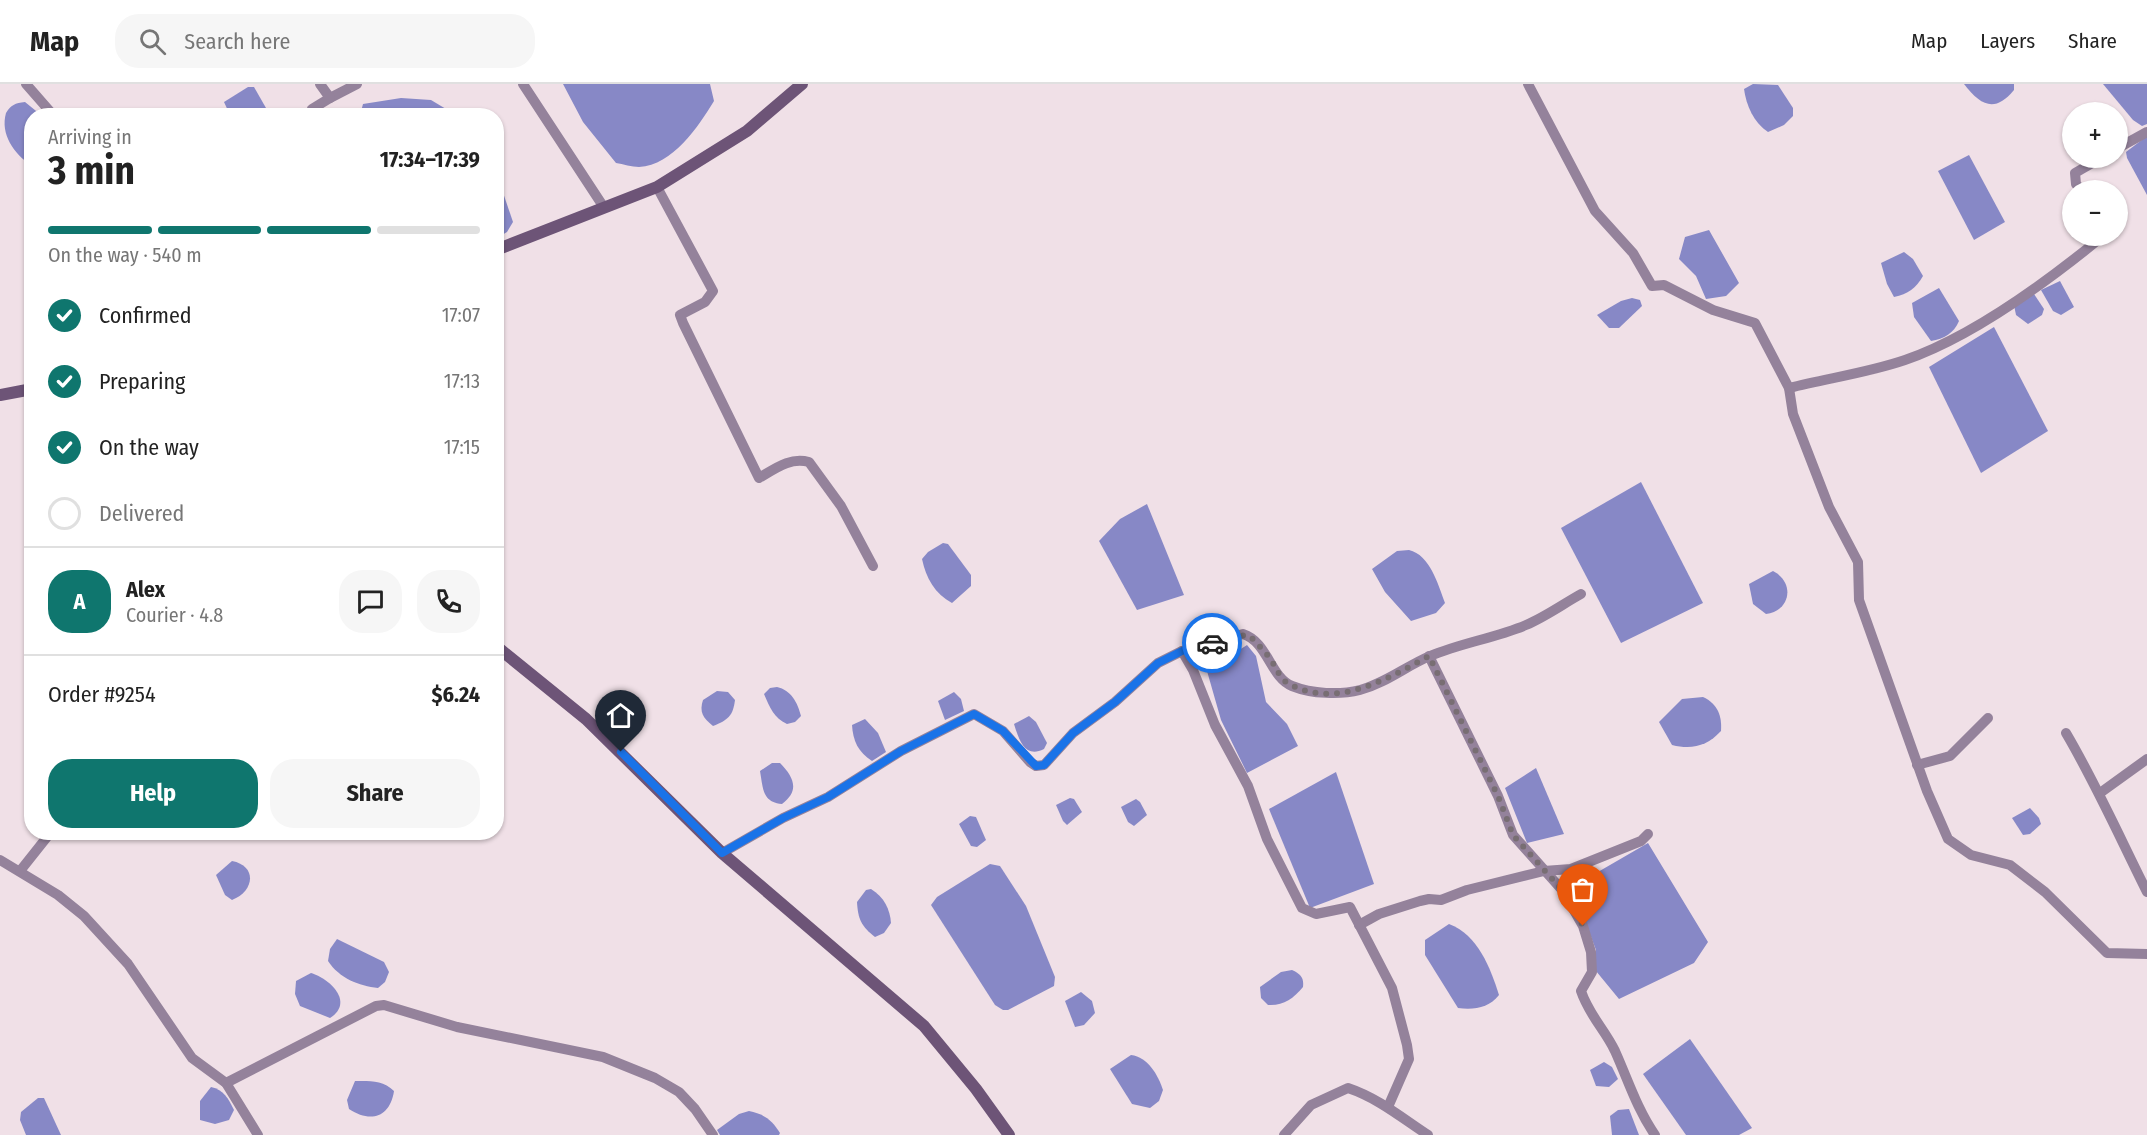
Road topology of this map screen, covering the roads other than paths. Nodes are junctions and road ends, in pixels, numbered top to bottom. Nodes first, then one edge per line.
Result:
1 (26, 84) edge
2 (320, 84) edge
3 (357, 84) edge
4 (523, 84) edge
5 (802, 84) edge
6 (1528, 84) edge
7 (330, 98) junction
8 (47, 108) edge
9 (314, 108) edge
10 (2147, 132) edge
11 (2128, 142) edge
12 (2084, 168) edge
13 (2076, 180) edge
14 (657, 186) junction
15 (603, 206) junction
16 (2091, 246) edge
17 (504, 247) edge
18 (1789, 388) junction
19 (24, 391) edge
20 (0, 396) edge
21 (873, 566) dead end
22 (1581, 594) dead end
23 (1182, 651) junction
24 (504, 652) edge
25 (1429, 656) junction
26 (1988, 718) dead end
27 (2066, 733) dead end
28 (2147, 759) edge
29 (1917, 765) junction
30 (2100, 793) junction
31 (1648, 834) dead end
32 (45, 840) edge
33 (722, 853) junction
34 (0, 861) edge
35 (20, 871) junction
36 (1544, 871) junction
37 (2147, 892) edge
38 (1359, 926) junction
39 (2147, 954) edge
40 (226, 1083) junction
41 (1388, 1107) junction
42 (258, 1135) edge
43 (713, 1135) edge
44 (1009, 1135) edge
45 (1284, 1135) edge
46 (1428, 1135) edge
47 (1655, 1135) edge

1 - 8 street
2 - 7 street
3 - 7 street
4 - 15 street
5 - 14 street
6 - 18 street
7 - 9 street
10 - 11 street
12 - 13 street
14 - 15 street
14 - 21 street
15 - 17 street
16 - 18 street
18 - 29 street
19 - 20 street
22 - 25 street
23 - 25 street
23 - 33 street
23 - 38 street
24 - 33 street
25 - 36 street
26 - 29 street
27 - 30 street
28 - 30 street
29 - 39 street
30 - 37 street
31 - 36 street
32 - 35 street
33 - 44 street
34 - 35 street
35 - 40 street
36 - 38 street
36 - 47 street
38 - 41 street
40 - 42 street
40 - 43 street
41 - 45 street
41 - 46 street

